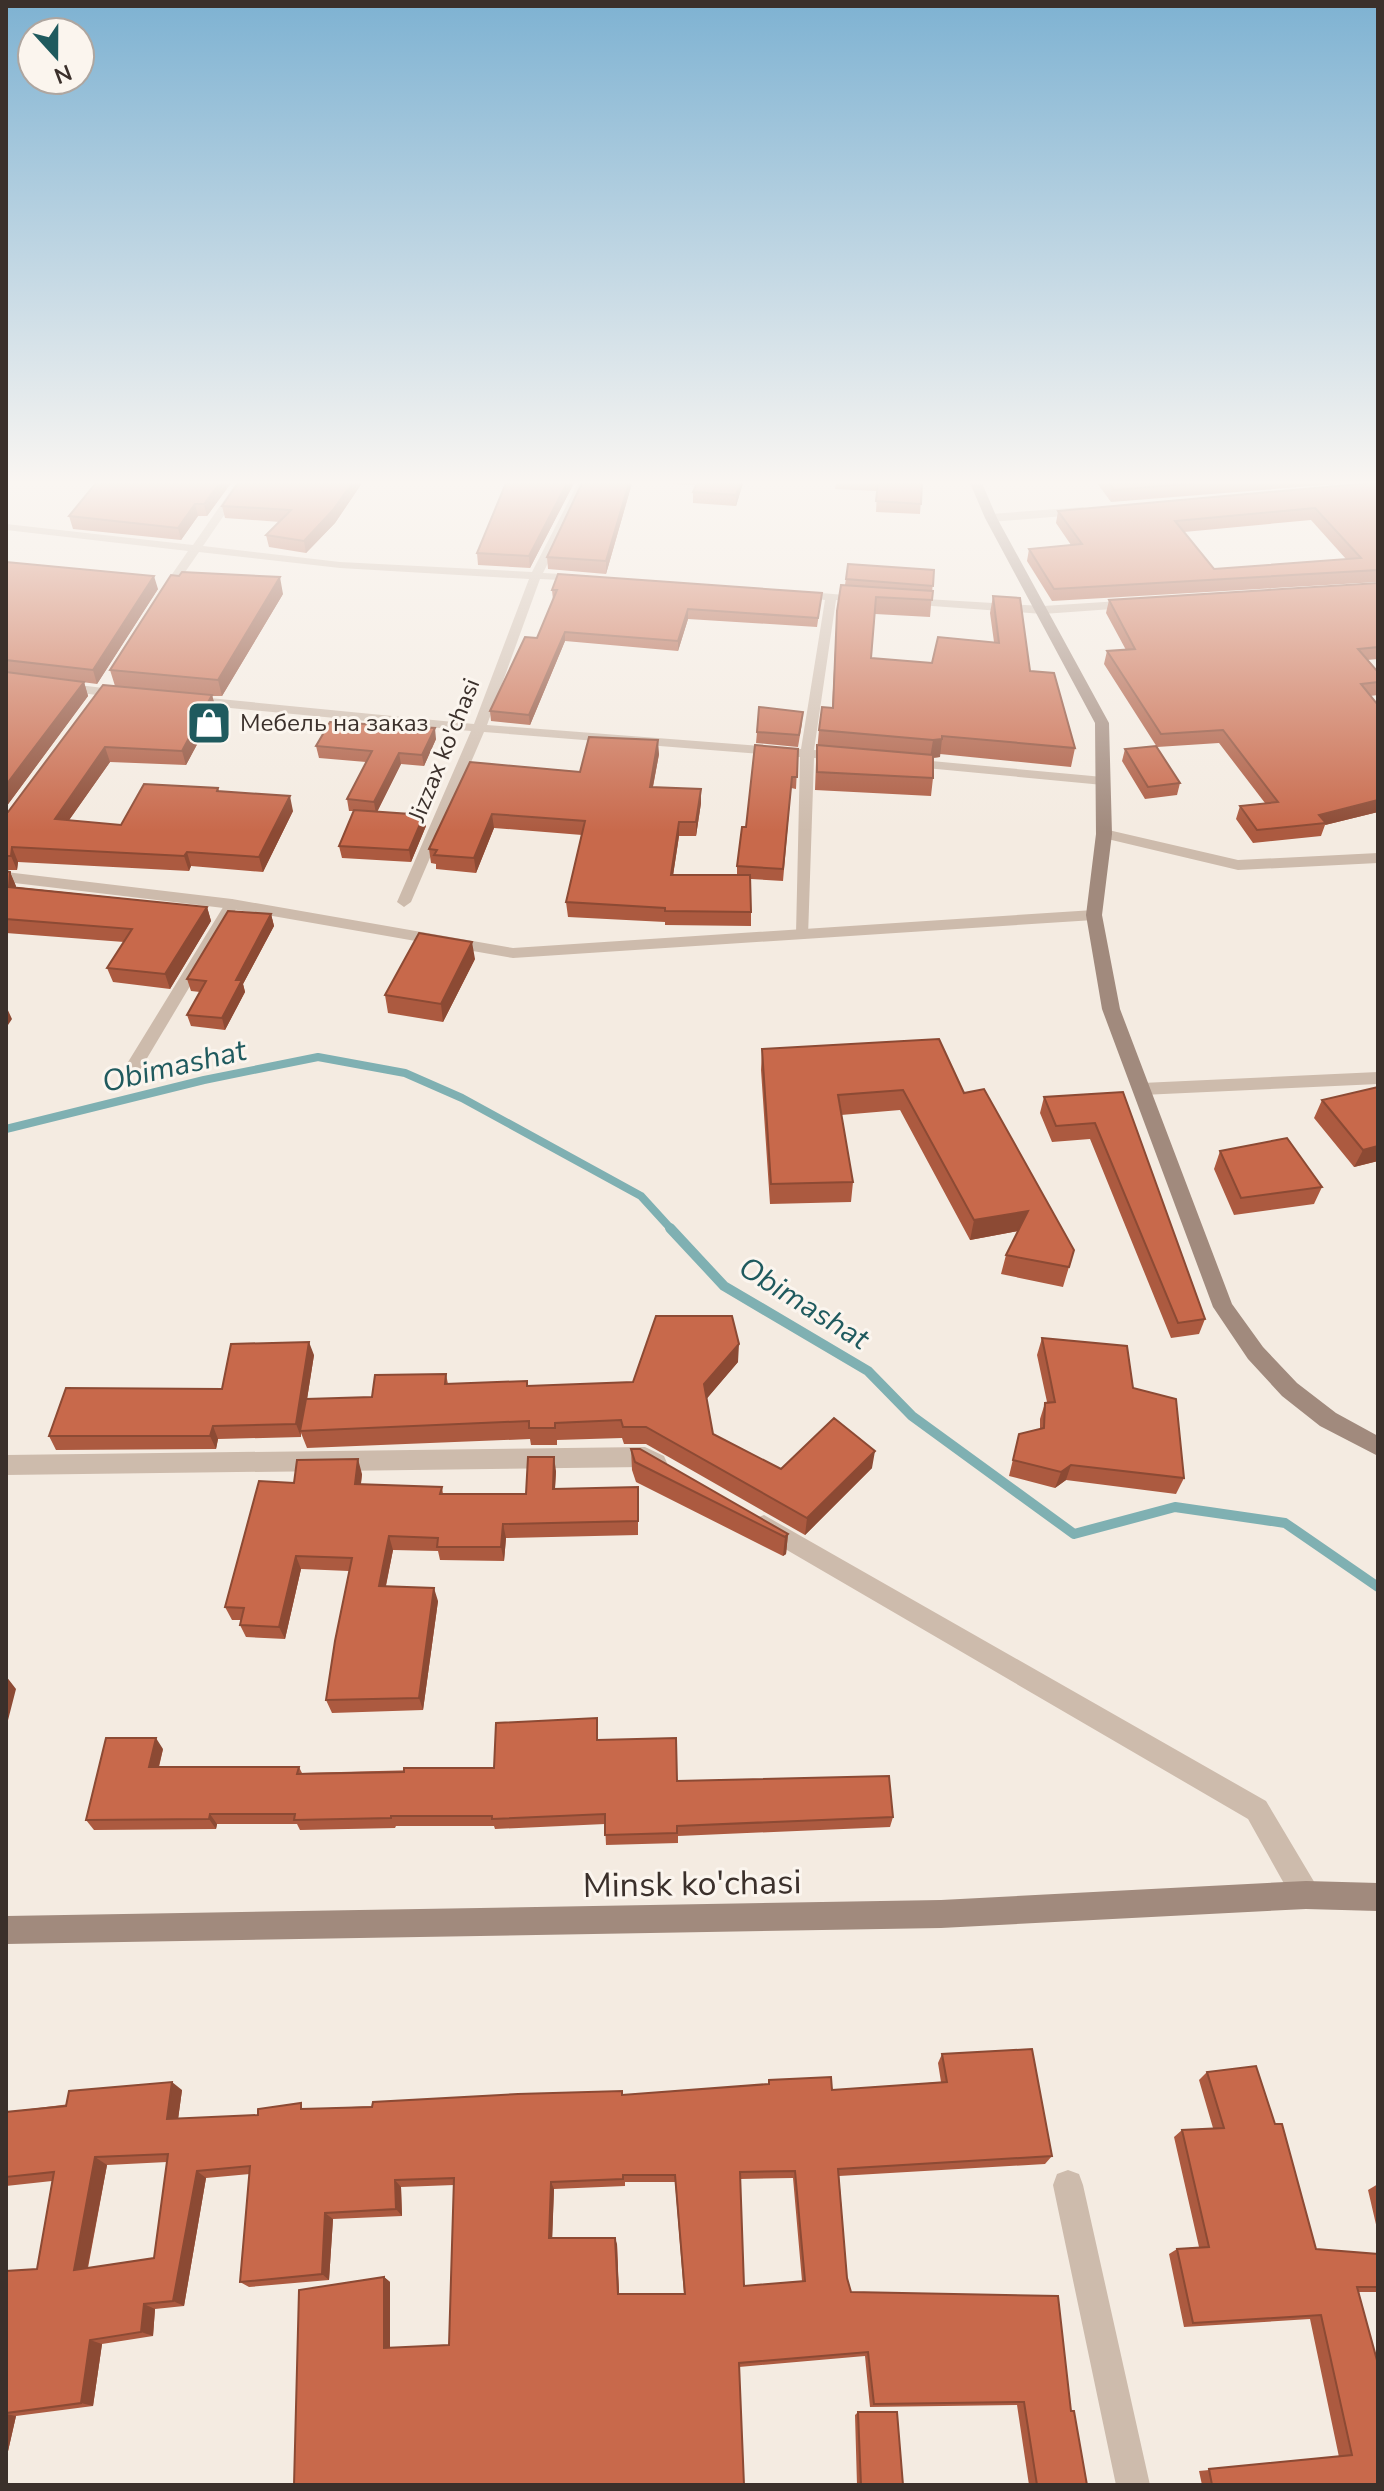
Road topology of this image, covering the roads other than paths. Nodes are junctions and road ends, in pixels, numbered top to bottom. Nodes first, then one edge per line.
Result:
1 (527, 599) edge
2 (831, 599) edge
3 (865, 599) edge
4 (1037, 599) edge
5 (876, 600) edge
6 (891, 601) edge
7 (1155, 603) edge
8 (1043, 610) junction
9 (110, 679) edge
10 (47, 686) edge
11 (102, 692) junction
12 (133, 695) edge
13 (180, 699) edge
14 (93, 704) edge
15 (479, 728) junction
16 (807, 753) junction
17 (854, 757) edge
18 (901, 762) edge
19 (1103, 781) junction
20 (1104, 834) junction
21 (1377, 855) edge
22 (6, 877) edge
23 (404, 902) dead end
24 (232, 904) junction
25 (1094, 915) junction
26 (803, 934) junction
27 (131, 1071) dead end
28 (1378, 1078) edge
29 (1142, 1089) junction
30 (1378, 1447) edge
31 (6, 1465) edge
32 (672, 1472) edge
33 (740, 1512) edge
34 (1306, 1895) junction
35 (1378, 1897) edge
36 (6, 1930) edge
37 (1068, 2185) dead end
38 (1133, 2485) edge

1 - 15 lane, Jizzax ko'chasi
2 - 16 lane
3 - 5 lane
4 - 8 street
6 - 8 lane
7 - 8 street
8 - 19 street
9 - 11 lane
10 - 11 lane
11 - 12 lane
11 - 14 lane
13 - 15 lane
15 - 16 lane
15 - 23 lane, Jizzax ko'chasi
16 - 17 lane
16 - 26 lane
18 - 19 lane
19 - 20 street
20 - 21 street
20 - 25 street
22 - 24 street
24 - 26 street
24 - 27 lane
25 - 26 street
25 - 29 street
28 - 29 street
29 - 30 street
31 - 32 street
33 - 34 street
34 - 35 street, Minsk ko'chasi
34 - 36 street, Minsk ko'chasi
37 - 38 street

